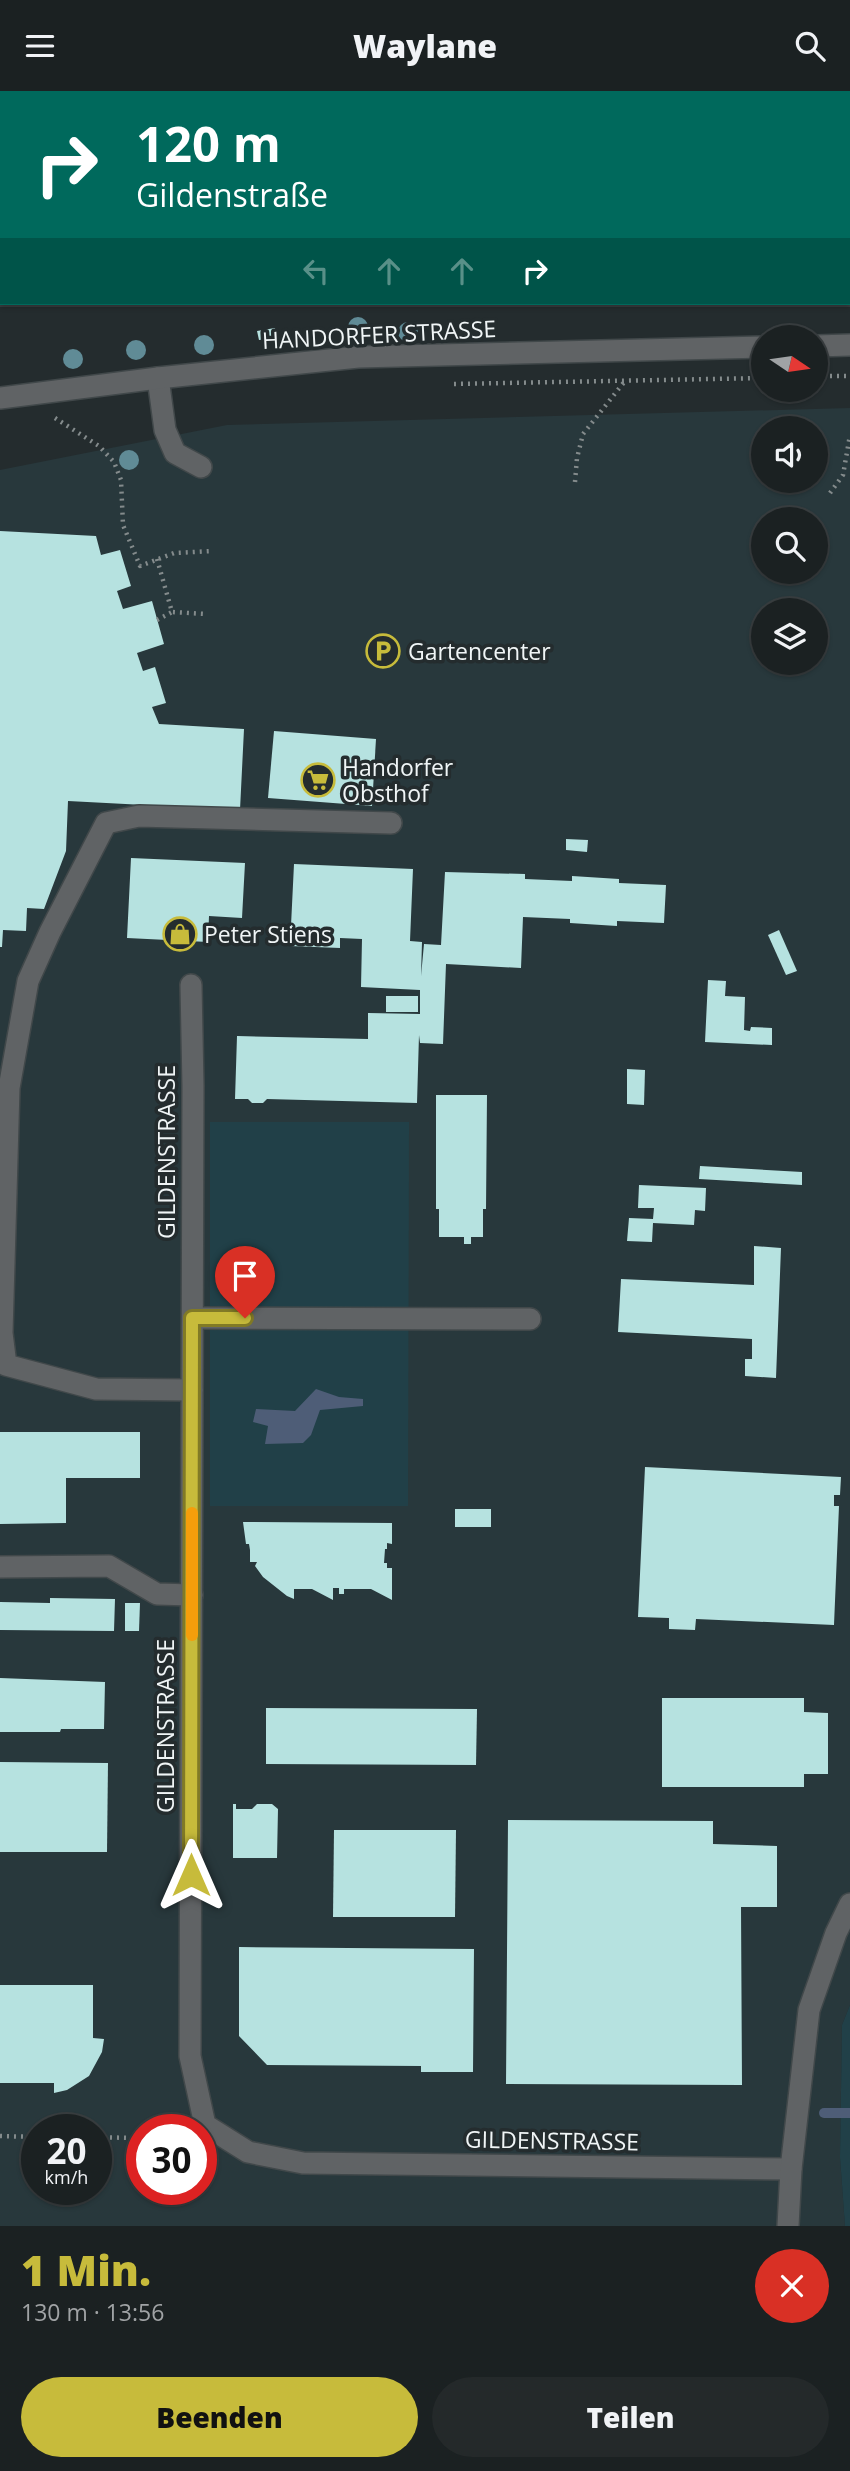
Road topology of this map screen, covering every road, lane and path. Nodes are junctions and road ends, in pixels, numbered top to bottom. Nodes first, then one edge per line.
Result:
1 (850, 345) edge
2 (828, 346) edge
3 (751, 347) edge
4 (828, 376) edge
5 (850, 376) edge
6 (751, 377) edge
7 (158, 378) junction
8 (625, 380) junction
9 (449, 383) dead end
10 (0, 398) edge
11 (52, 416) dead end
12 (850, 435) edge
13 (201, 467) dead end
14 (575, 482) dead end
15 (830, 493) dead end
16 (213, 551) dead end
17 (157, 559) junction
18 (172, 612) junction
19 (206, 614) dead end
20 (157, 619) dead end
21 (391, 823) dead end
22 (191, 985) dead end
23 (192, 1318) junction
24 (530, 1319) dead end
25 (192, 1390) junction
26 (0, 1567) edge
27 (192, 1595) junction
28 (850, 1904) edge
29 (0, 2136) edge
30 (21, 2137) edge
31 (791, 2169) junction
32 (788, 2226) edge

1 - 2 street
3 - 7 street, HANDORFER STRASSE
4 - 5 path
6 - 8 path
7 - 10 street, HANDORFER STRASSE
7 - 13 street
8 - 9 path
8 - 14 path
11 - 17 path
12 - 15 path
16 - 17 path
17 - 18 path
18 - 19 path
18 - 20 path
21 - 25 street
22 - 23 street, GILDENSTRASSE
23 - 24 street
23 - 25 street, GILDENSTRASSE
25 - 27 street, GILDENSTRASSE
26 - 27 street
27 - 31 street, GILDENSTRASSE
28 - 31 street
29 - 30 path
31 - 32 street

